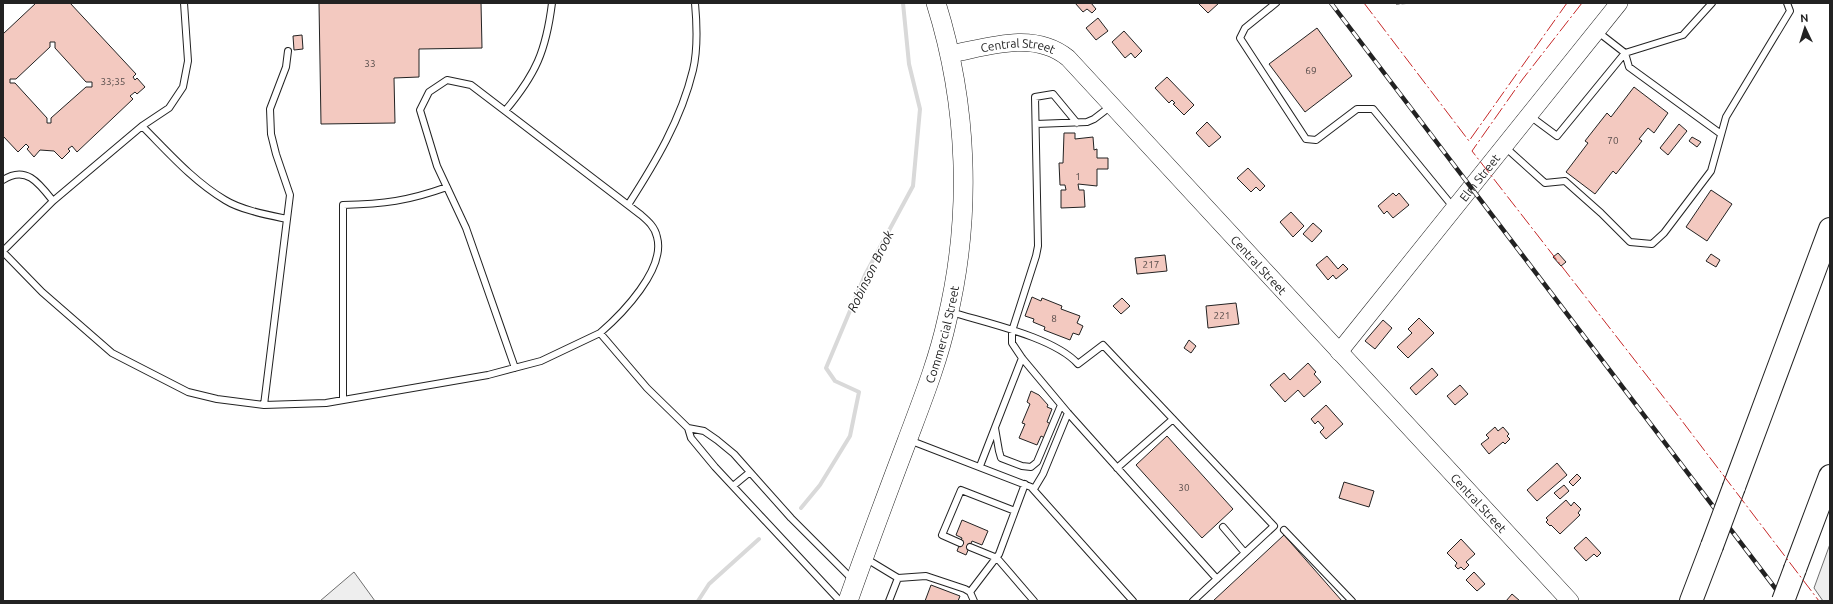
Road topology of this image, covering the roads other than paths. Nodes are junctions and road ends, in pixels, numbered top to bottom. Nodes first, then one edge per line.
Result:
1 (184, 3) edge
2 (552, 3) edge
3 (695, 3) edge
4 (936, 3) edge
5 (1276, 3) edge
6 (1619, 3) edge
7 (1712, 3) edge
8 (1787, 3) edge
9 (1597, 31) junction
10 (288, 51) dead end
11 (1625, 53) junction
12 (950, 54) junction
13 (1112, 105) junction
14 (505, 111) junction
15 (1530, 116) junction
16 (1077, 123) junction
17 (1036, 124) junction
18 (142, 126) junction
19 (1721, 134) junction
20 (1505, 146) junction
21 (3, 180) edge
22 (447, 187) junction
23 (52, 201) junction
24 (628, 206) junction
25 (1455, 210) junction
26 (287, 219) junction
27 (1830, 229) edge
28 (3, 251) edge
29 (949, 312) junction
30 (1012, 331) junction
31 (600, 333) junction
32 (1339, 352) junction
33 (1022, 358) junction
34 (515, 368) junction
35 (343, 400) junction
36 (264, 405) junction
37 (1061, 405) junction
38 (1068, 413) junction
39 (1173, 419) junction
40 (688, 428) junction
41 (995, 428) junction
42 (907, 440) junction
43 (980, 466) junction
44 (1117, 468) junction
45 (750, 472) junction
46 (1830, 476) edge
47 (1025, 484) junction
48 (733, 486) junction
49 (1034, 489) junction
50 (1015, 511) junction
51 (1223, 527) dead end
52 (1284, 530) dead end
53 (960, 543) dead end
54 (970, 547) dead end
55 (1245, 553) junction
56 (864, 557) junction
57 (997, 558) junction
58 (898, 578) junction
59 (1217, 579) junction
60 (855, 582) junction
61 (970, 592) junction
62 (840, 601) edge
63 (848, 601) edge
64 (889, 601) edge
65 (974, 601) edge
66 (1034, 601) edge
67 (1133, 601) edge
68 (1193, 601) edge
69 (1352, 601) edge
70 (1570, 601) edge
71 (1691, 601) edge
72 (1783, 601) edge

1 - 18 lane
2 - 14 lane
3 - 24 lane
4 - 12 main road
5 - 25 lane
6 - 9 main road, Elm Street
7 - 11 lane
8 - 19 lane
9 - 11 lane
9 - 15 main road, Elm Street
10 - 26 lane
11 - 15 lane
11 - 19 lane
12 - 13 main road, Central Street
12 - 29 main road, Commercial Street
13 - 16 lane
13 - 32 main road, Central Street
14 - 22 lane
14 - 24 lane
15 - 20 main road, Elm Street
16 - 17 lane
16 - 17 lane
17 - 30 lane
18 - 23 lane
18 - 26 lane
19 - 20 lane
20 - 25 main road, Elm Street
21 - 23 lane
22 - 34 lane
22 - 35 lane
23 - 28 lane
24 - 31 lane
25 - 32 main road, Elm Street
26 - 36 lane
27 - 71 highway, bridge
28 - 36 lane
29 - 30 lane
29 - 42 main road, Commercial Street
30 - 33 lane
30 - 39 lane
31 - 34 lane
31 - 40 lane
32 - 70 main road, Central Street
33 - 37 lane
33 - 41 lane
34 - 35 lane
35 - 36 lane
37 - 38 lane
37 - 41 lane
38 - 44 lane
38 - 49 lane
39 - 44 lane
39 - 55 lane
40 - 45 lane
40 - 48 lane
41 - 43 lane
42 - 43 lane
42 - 56 main road, Commercial Street
43 - 47 lane
44 - 59 lane
45 - 48 lane
45 - 60 lane
46 - 72 highway, bridge
47 - 49 lane
47 - 50 lane
48 - 62 lane
49 - 67 lane
50 - 53 lane
50 - 57 lane
51 - 55 lane
52 - 69 lane
54 - 57 lane
55 - 59 lane
56 - 58 lane
56 - 60 main road, Commercial Street
57 - 61 lane
57 - 66 lane
58 - 61 lane
58 - 64 lane
59 - 68 lane
60 - 63 main road, Commercial Street
61 - 65 lane

